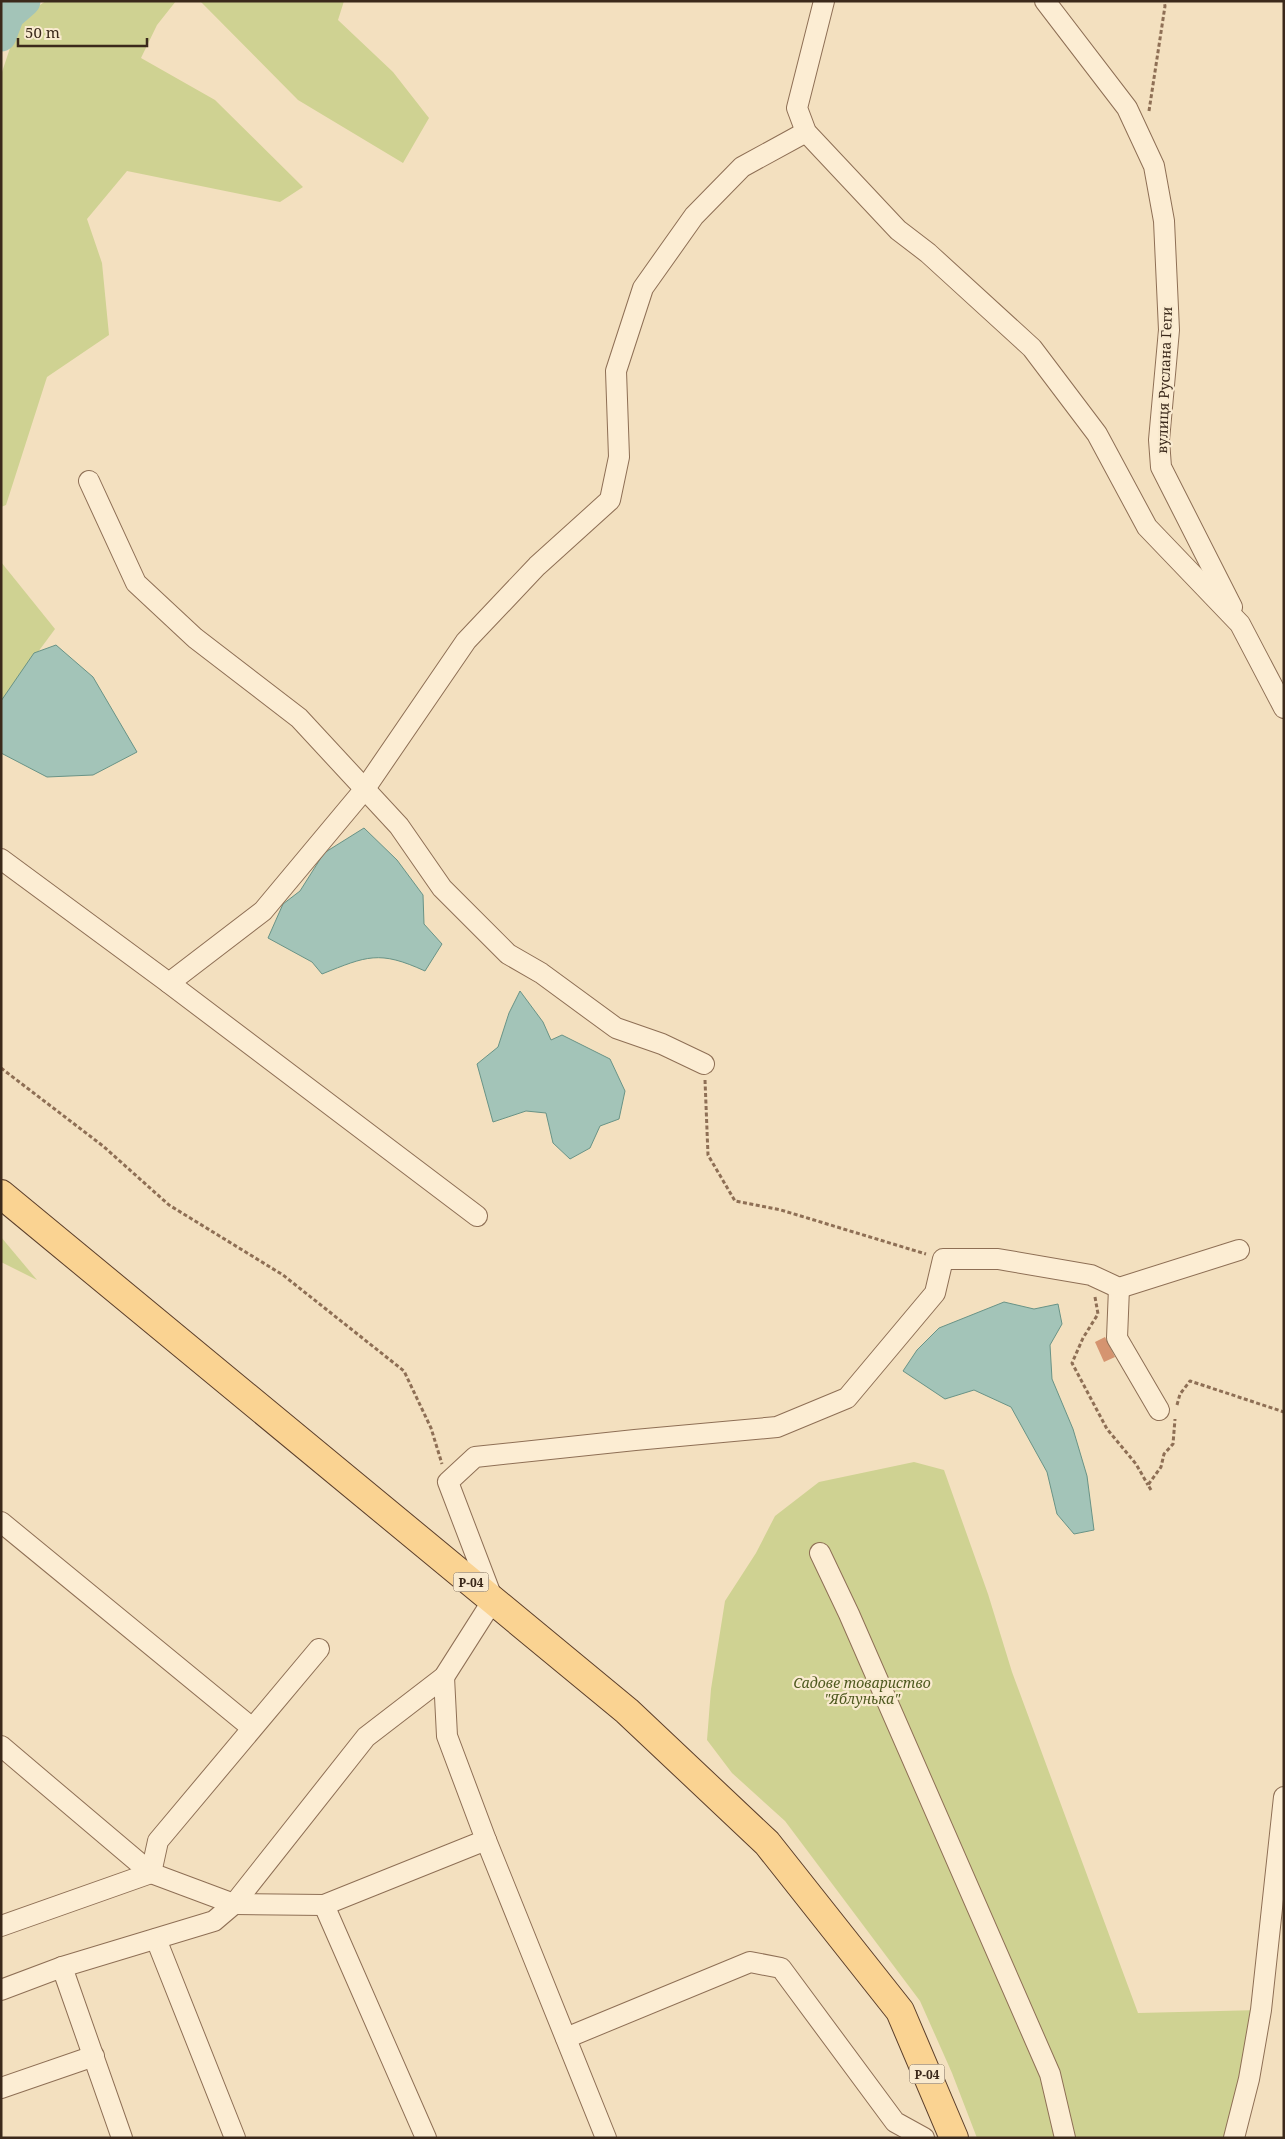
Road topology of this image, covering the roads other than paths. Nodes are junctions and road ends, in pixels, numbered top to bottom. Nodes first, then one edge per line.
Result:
1 (824, 1) edge
2 (1045, 1) edge
3 (806, 132) junction
4 (89, 481) dead end
5 (1240, 624) junction
6 (1284, 708) edge
7 (364, 790) junction
8 (1, 859) edge
9 (168, 983) junction
10 (704, 1064) road end
11 (1, 1194) edge
12 (478, 1216) dead end
13 (1239, 1250) dead end
14 (1119, 1288) junction
15 (1159, 1410) dead end
16 (1, 1522) edge
17 (820, 1553) dead end
18 (493, 1600) junction
19 (319, 1649) dead end
20 (444, 1677) junction
21 (252, 1728) junction
22 (1, 1746) edge
23 (1284, 1796) edge
24 (486, 1840) junction
25 (151, 1872) junction
26 (234, 1904) junction
27 (324, 1905) junction
28 (1, 1926) edge
29 (156, 1938) junction
30 (62, 1967) junction
31 (1, 1990) edge
32 (566, 2038) junction
33 (94, 2056) junction
34 (1, 2088) edge
35 (122, 2138) edge
36 (235, 2138) edge
37 (426, 2138) edge
38 (606, 2138) edge
39 (924, 2138) edge
40 (954, 2138) edge
41 (1066, 2138) edge
42 (1234, 2138) edge

1 - 3 street
2 - 5 street, вулиця Руслана Геги
3 - 5 street
3 - 7 street
4 - 7 street
5 - 6 street, вулиця Руслана Геги
7 - 9 street
7 - 10 street
8 - 9 street
9 - 12 street
11 - 18 main road, Р-04
13 - 14 street
14 - 15 street
14 - 18 street
16 - 21 street
17 - 41 street
18 - 20 street
18 - 40 main road, Р-04
19 - 21 street
20 - 24 street
20 - 26 street
21 - 25 street
22 - 25 street
23 - 42 street
24 - 27 street
24 - 32 street
25 - 26 street
25 - 28 street
26 - 27 street
26 - 29 street
27 - 37 street
29 - 30 street
29 - 36 street
30 - 31 street
30 - 33 street
32 - 38 street
32 - 39 street
33 - 34 street
33 - 35 street

